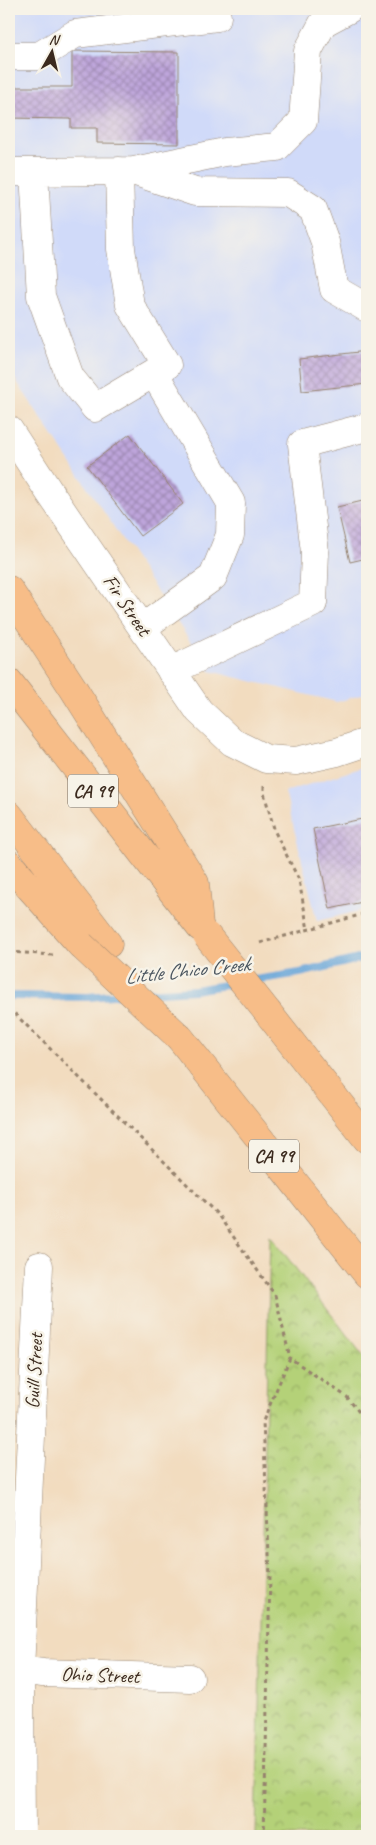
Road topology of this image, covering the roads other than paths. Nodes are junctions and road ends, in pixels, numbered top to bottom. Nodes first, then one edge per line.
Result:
1 (349, 9) edge
2 (217, 17) dead end
3 (9, 56) edge
4 (127, 171) junction
5 (21, 172) edge
6 (367, 308) edge
7 (154, 373) junction
8 (367, 427) edge
9 (9, 430) edge
10 (9, 590) edge
11 (142, 628) junction
12 (171, 671) junction
13 (9, 682) edge
14 (367, 742) edge
15 (9, 815) edge
16 (9, 864) edge
17 (203, 931) junction
18 (180, 1038) junction
19 (367, 1139) edge
20 (39, 1266) dead end
21 (367, 1274) edge
22 (14, 1670) edge
23 (190, 1678) dead end
24 (21, 1836) edge

1 - 4 street
2 - 3 street
4 - 5 street
4 - 6 street
4 - 7 street
5 - 7 street
7 - 11 street
8 - 12 street
9 - 11 street, Fir Street
10 - 17 highway
11 - 12 street, Fir Street
12 - 14 street, Fir Street
13 - 17 highway, CA 99
15 - 18 highway, CA 99, bridge
16 - 18 highway, bridge
17 - 19 highway, CA 99, bridge
18 - 21 highway, CA 99
20 - 22 street, Guill Street
22 - 23 street, Ohio Street
22 - 24 street, Guill Street

